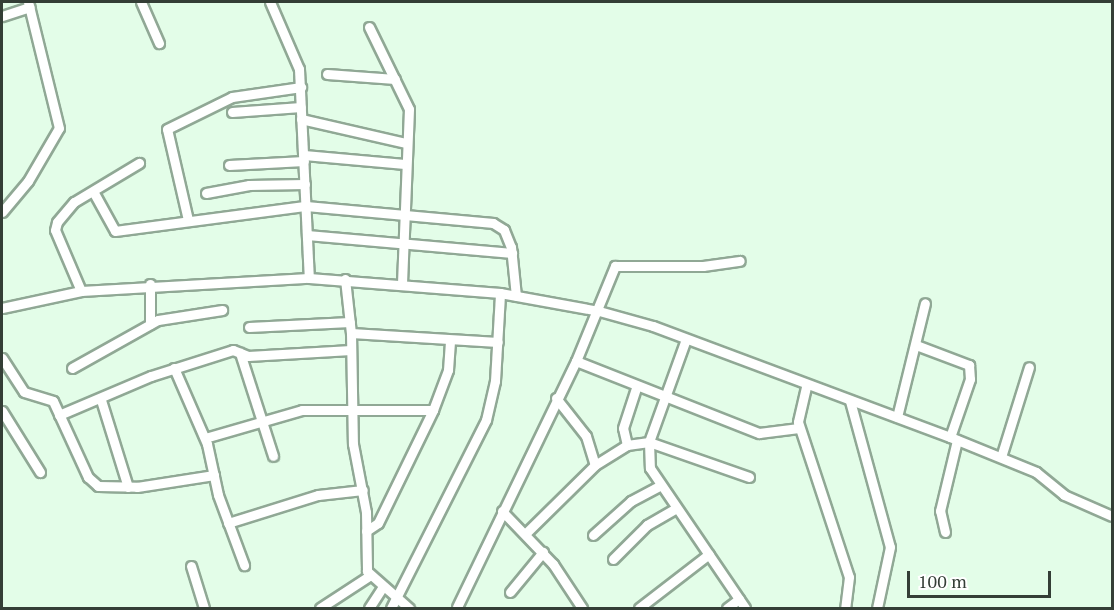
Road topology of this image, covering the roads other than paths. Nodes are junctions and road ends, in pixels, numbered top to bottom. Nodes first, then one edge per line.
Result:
1 (141, 2) edge
2 (270, 2) edge
3 (29, 4) edge
4 (2, 16) edge
5 (369, 27) dead end
6 (159, 43) dead end
7 (327, 74) dead end
8 (395, 79) junction
9 (301, 87) junction
10 (301, 107) junction
11 (232, 112) dead end
12 (301, 119) junction
13 (406, 143) junction
14 (304, 158) junction
15 (139, 163) dead end
16 (405, 164) junction
17 (229, 165) dead end
18 (305, 184) junction
19 (94, 193) junction
20 (206, 193) dead end
21 (306, 206) junction
22 (2, 212) edge
23 (404, 213) junction
24 (188, 220) junction
25 (307, 235) junction
26 (404, 242) junction
27 (512, 253) junction
28 (740, 261) dead end
29 (309, 278) junction
30 (345, 279) junction
31 (402, 282) junction
32 (150, 284) junction
33 (81, 291) junction
34 (500, 293) junction
35 (516, 296) junction
36 (925, 303) dead end
37 (2, 308) edge
38 (222, 310) dead end
39 (599, 311) junction
40 (350, 322) junction
41 (150, 324) junction
42 (249, 327) dead end
43 (351, 333) junction
44 (686, 339) junction
45 (450, 340) junction
46 (498, 342) junction
47 (916, 345) junction
48 (351, 351) junction
49 (240, 353) junction
50 (2, 358) edge
51 (576, 361) junction
52 (1029, 367) dead end
53 (72, 368) dead end
54 (174, 368) junction
55 (806, 387) junction
56 (636, 388) junction
57 (556, 398) junction
58 (665, 399) junction
59 (101, 400) junction
60 (850, 401) junction
61 (352, 407) junction
62 (433, 410) junction
63 (2, 411) edge
64 (59, 415) junction
65 (897, 417) junction
66 (262, 422) junction
67 (799, 428) junction
68 (205, 438) junction
69 (954, 438) junction
70 (649, 442) junction
71 (627, 445) junction
72 (273, 456) dead end
73 (1001, 458) junction
74 (595, 465) junction
75 (40, 472) dead end
76 (213, 475) junction
77 (749, 477) dead end
78 (659, 486) junction
79 (128, 487) junction
80 (363, 490) junction
81 (676, 508) junction
82 (502, 511) junction
83 (1113, 516) edge
84 (228, 523) junction
85 (366, 531) junction
86 (945, 532) dead end
87 (525, 534) junction
88 (593, 535) dead end
89 (543, 552) junction
90 (709, 554) junction
91 (613, 559) dead end
92 (244, 565) dead end
93 (191, 566) dead end
94 (369, 576) junction
95 (382, 588) junction
96 (510, 592) dead end
97 (396, 599) junction
98 (739, 599) junction
99 (457, 607) dead end
100 (204, 609) edge
101 (320, 609) edge
102 (369, 609) edge
103 (391, 609) edge
104 (409, 609) edge
105 (582, 609) edge
106 (639, 609) edge
107 (727, 609) edge
108 (745, 609) edge
109 (845, 609) edge
110 (877, 609) edge

1 - 6 street
2 - 9 street
3 - 4 street
3 - 22 street
5 - 8 street
7 - 8 street
8 - 13 street
9 - 10 street
9 - 24 street
10 - 11 street
10 - 12 street
12 - 13 street
12 - 14 street
13 - 16 street
14 - 16 street
14 - 17 street
14 - 18 street
15 - 19 street
16 - 23 street
18 - 20 street
18 - 21 street
19 - 24 street
19 - 33 street
21 - 23 street
21 - 24 street
21 - 25 street
23 - 26 street
23 - 27 street
25 - 26 street
25 - 29 street
26 - 27 street
26 - 31 street
27 - 35 street
28 - 39 street
29 - 30 street
29 - 32 street
30 - 31 street
30 - 40 street
31 - 34 street
32 - 33 street
32 - 41 street
33 - 37 street
34 - 35 street
34 - 46 street
35 - 39 street
36 - 47 street
38 - 41 street
39 - 44 street
39 - 51 street
40 - 42 street
40 - 43 street
41 - 53 street
43 - 45 street
43 - 48 street
44 - 55 street
44 - 58 street
45 - 46 street
45 - 62 street
46 - 97 street
47 - 65 street
47 - 69 street
48 - 49 street
48 - 61 street
49 - 54 street
49 - 66 street
50 - 64 street
51 - 56 street
51 - 57 street
52 - 73 street
54 - 59 street
54 - 68 street
55 - 60 street
55 - 67 street
56 - 58 street
56 - 71 street
57 - 74 street
57 - 82 street
58 - 67 street
58 - 70 street
59 - 64 street
59 - 79 street
60 - 65 street
60 - 110 street
61 - 62 street
61 - 66 street
61 - 80 street
62 - 85 street
63 - 75 street
64 - 79 street
65 - 69 street
66 - 68 street
66 - 72 street
67 - 109 street
68 - 76 street
69 - 73 street
69 - 86 street
70 - 71 street
70 - 77 street
70 - 78 street
71 - 74 street
73 - 83 street
74 - 87 street
76 - 79 street
76 - 84 street
78 - 81 street
78 - 88 street
80 - 84 street
80 - 85 street
81 - 90 street
81 - 91 street
82 - 87 street
82 - 99 street
84 - 92 street
85 - 94 street
87 - 89 street
89 - 96 street
89 - 105 street
90 - 98 street
90 - 106 street
93 - 100 street
94 - 95 street
94 - 101 street
95 - 97 street
95 - 102 street
97 - 103 street
97 - 104 street
98 - 107 street
98 - 108 street

